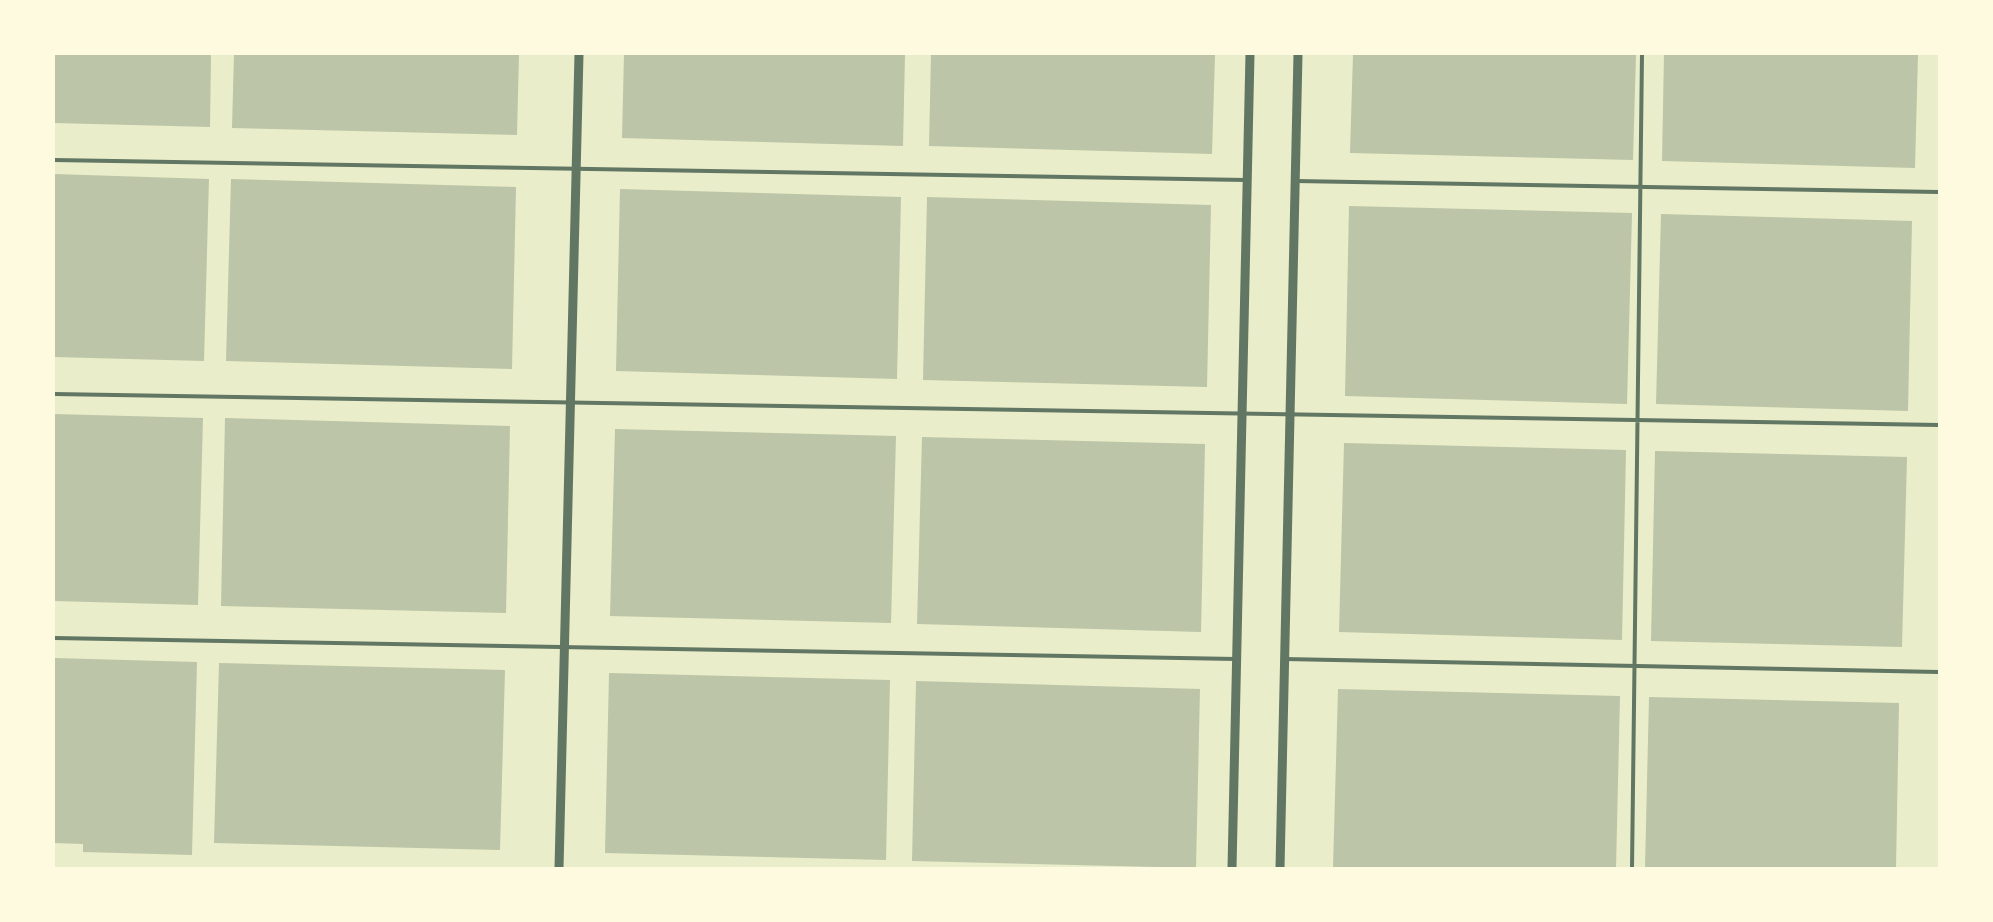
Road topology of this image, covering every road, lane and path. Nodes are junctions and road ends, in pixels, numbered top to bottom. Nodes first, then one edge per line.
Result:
1 (579, 54) edge
2 (1250, 54) edge
3 (1298, 54) edge
4 (1642, 54) edge
5 (54, 160) edge
6 (576, 169) junction
7 (1247, 180) junction
8 (1295, 181) junction
9 (1641, 187) junction
10 (1939, 192) edge
11 (54, 394) edge
12 (570, 403) junction
13 (1242, 414) junction
14 (1290, 415) junction
15 (1638, 421) junction
16 (1939, 425) edge
17 (54, 638) edge
18 (564, 647) junction
19 (1237, 658) junction
20 (1284, 659) junction
21 (1634, 665) junction
22 (1939, 672) edge
23 (559, 868) edge
24 (1232, 868) edge
25 (1280, 868) edge
26 (1632, 868) edge

1 - 6 street
2 - 7 street
3 - 8 street
4 - 9 lane
5 - 6 lane
6 - 7 lane
6 - 12 street
7 - 13 street
8 - 9 lane
8 - 14 street
9 - 10 lane
9 - 15 lane
11 - 12 lane
12 - 13 lane
12 - 18 street
13 - 14 lane
13 - 19 street
14 - 15 lane
14 - 20 street
15 - 16 lane
15 - 21 lane
17 - 18 lane
18 - 19 lane
18 - 23 street
19 - 24 street
20 - 21 lane
20 - 25 street
21 - 22 lane
21 - 26 lane

